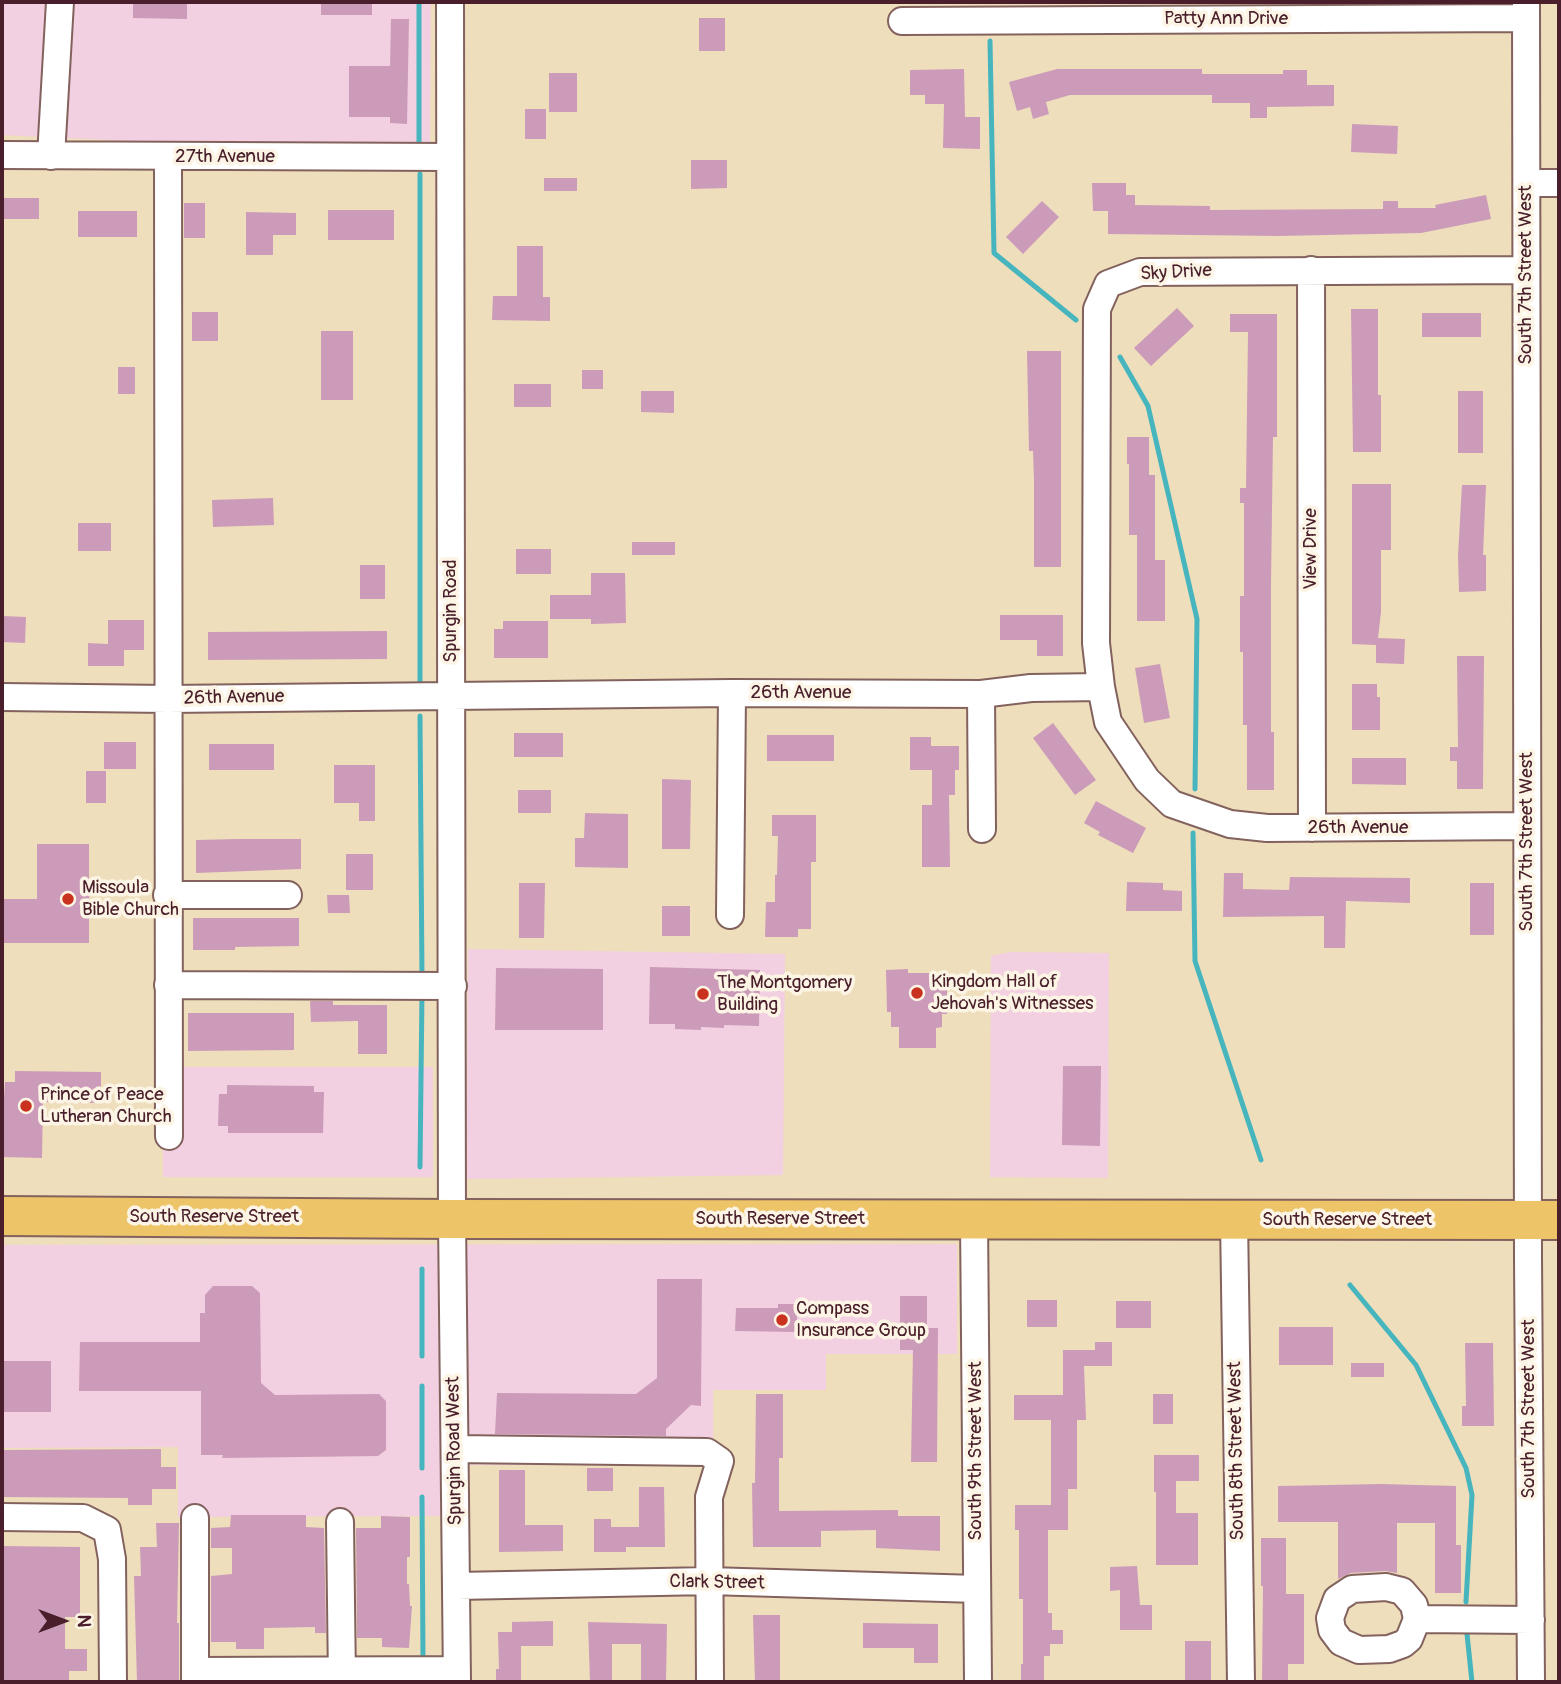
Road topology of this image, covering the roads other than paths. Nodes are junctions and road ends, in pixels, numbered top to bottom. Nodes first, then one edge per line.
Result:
1 (60, 2) edge
2 (450, 2) edge
3 (1526, 10) edge
4 (902, 21) dead end
5 (2, 155) edge
6 (51, 156) junction
7 (168, 157) junction
8 (449, 158) junction
9 (1527, 183) junction
10 (1559, 183) edge
11 (1311, 270) junction
12 (1525, 270) junction
13 (1101, 687) junction
14 (732, 693) junction
15 (981, 694) junction
16 (452, 696) junction
17 (2, 697) edge
18 (168, 699) junction
19 (1527, 826) junction
20 (1312, 828) junction
21 (982, 829) dead end
22 (167, 895) junction
23 (288, 895) dead end
24 (730, 915) dead end
25 (168, 985) junction
26 (453, 986) junction
27 (169, 1136) dead end
28 (2, 1216) edge
29 (452, 1219) junction
30 (974, 1219) junction
31 (1234, 1219) junction
32 (1544, 1220) edge
33 (455, 1449) junction
34 (2, 1517) edge
35 (195, 1518) dead end
36 (340, 1522) dead end
37 (709, 1581) junction
38 (457, 1586) junction
39 (977, 1590) junction
40 (1417, 1619) dead end
41 (1531, 1620) junction
42 (342, 1676) edge
43 (457, 1676) edge
44 (195, 1677) edge
45 (113, 1682) edge
46 (710, 1682) edge
47 (978, 1682) edge
48 (1241, 1682) edge
49 (1531, 1682) edge

1 - 6 street
2 - 8 street, Spurgin Road
3 - 4 street, Patty Ann Drive
3 - 9 street, South 7th Street West
5 - 6 street, 27th Avenue
6 - 7 street, 27th Avenue
7 - 8 street, 27th Avenue
7 - 18 street
8 - 16 street, Spurgin Road
9 - 10 street
9 - 12 street, South 7th Street West
11 - 12 street, Sky Drive
11 - 13 street, Sky Drive
11 - 20 street, View Drive
12 - 19 street, South 7th Street West
13 - 15 street, 26th Avenue
13 - 20 street, 26th Avenue
14 - 15 street, 26th Avenue
14 - 16 street, 26th Avenue
14 - 24 street
15 - 21 street
16 - 18 street, 26th Avenue
16 - 26 street, Spurgin Road
17 - 18 street, 26th Avenue
18 - 22 street
19 - 20 street, 26th Avenue
19 - 32 street, South 7th Street West
22 - 23 street
22 - 25 street
25 - 26 street
25 - 27 street
26 - 29 street, Spurgin Road
28 - 29 highway, South Reserve Street
29 - 30 highway, South Reserve Street
29 - 33 street, Spurgin Road West
30 - 31 highway, South Reserve Street
30 - 39 street, South 9th Street West
31 - 32 highway, South Reserve Street
31 - 48 street, South 8th Street West
32 - 41 street, South 7th Street West
33 - 37 street
33 - 38 street, Spurgin Road West
34 - 45 street
35 - 44 street
36 - 42 street
37 - 38 street, Clark Street
37 - 39 street, Clark Street
37 - 46 street
38 - 43 street, Spurgin Road West
39 - 47 street, South 9th Street West
40 - 41 street
41 - 49 street, South 7th Street West
42 - 43 street
42 - 44 street

